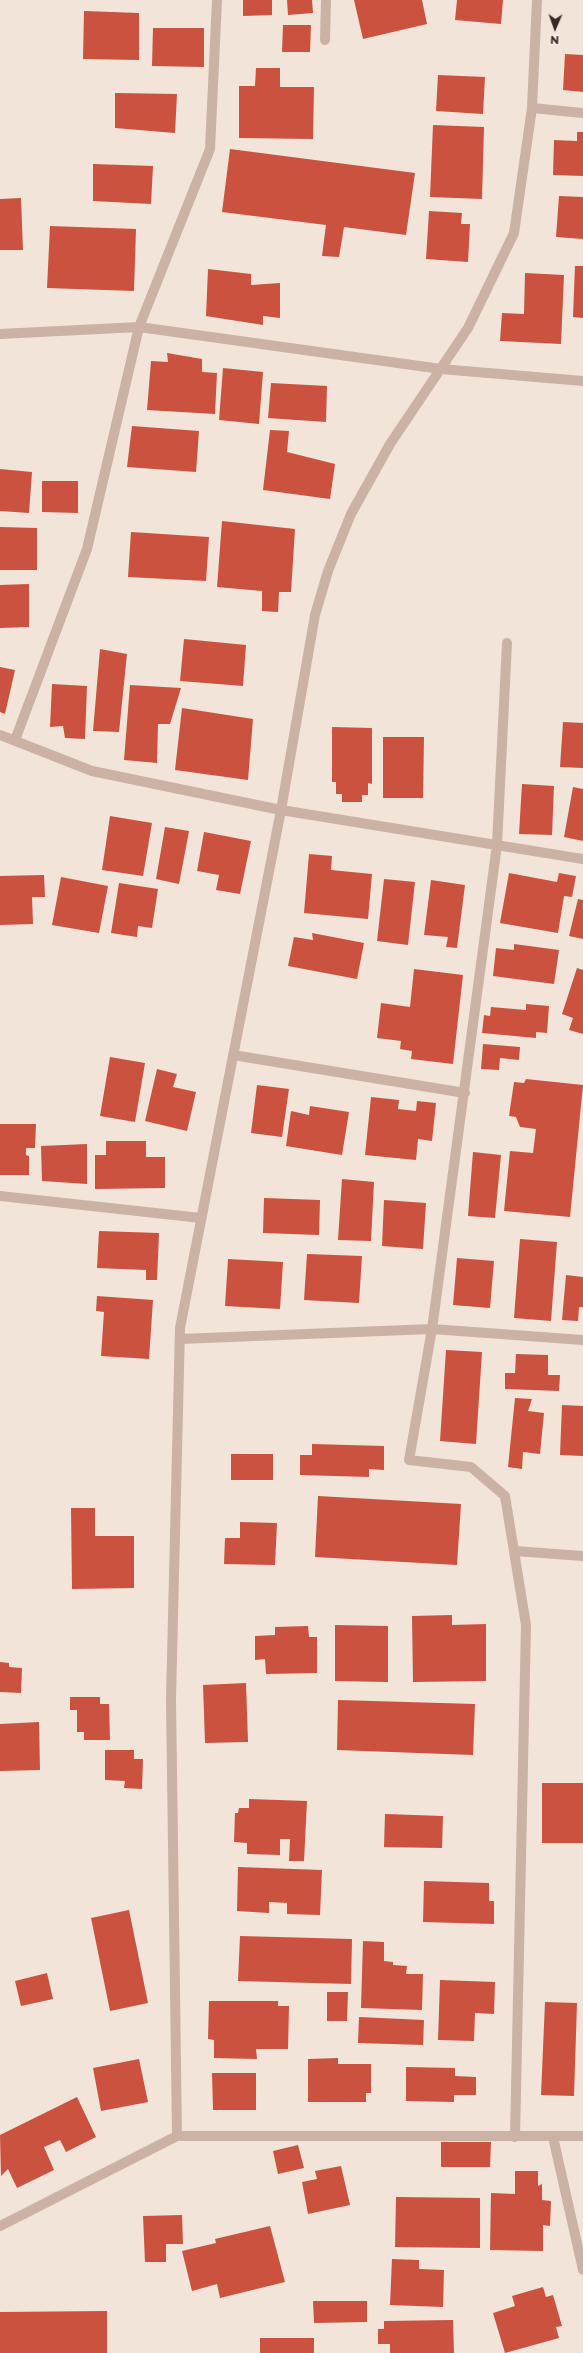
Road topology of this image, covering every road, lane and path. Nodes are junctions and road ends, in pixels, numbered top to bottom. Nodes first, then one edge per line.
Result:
1 (217, 0) edge
2 (326, 0) edge
3 (537, 0) edge
4 (325, 40) dead end
5 (532, 108) junction
6 (583, 113) edge
7 (139, 327) junction
8 (0, 334) edge
9 (440, 369) junction
10 (583, 380) edge
11 (507, 643) dead end
12 (0, 735) edge
13 (15, 740) junction
14 (281, 810) junction
15 (497, 845) junction
16 (583, 859) edge
17 (234, 1055) junction
18 (465, 1093) junction
19 (0, 1196) edge
20 (201, 1218) junction
21 (432, 1329) junction
22 (180, 1339) junction
23 (583, 1340) edge
24 (515, 1551) junction
25 (583, 1556) edge
26 (177, 2136) junction
27 (583, 2136) edge
28 (515, 2137) junction
29 (553, 2137) junction
30 (0, 2226) edge
31 (583, 2270) edge

1 - 7 street
2 - 4 street
3 - 5 street
5 - 6 street
5 - 9 street
7 - 8 street
7 - 9 street
7 - 13 street
9 - 10 street
9 - 14 street
11 - 15 street
12 - 13 street
13 - 14 street
14 - 15 street
14 - 17 street
15 - 16 street
15 - 18 street
17 - 18 street
17 - 20 street
18 - 21 street
19 - 20 street
20 - 22 street
21 - 22 street
21 - 23 street
21 - 24 street
22 - 26 street
24 - 25 street
24 - 28 street
26 - 28 street
26 - 30 street
27 - 29 street
28 - 29 street
29 - 31 street

